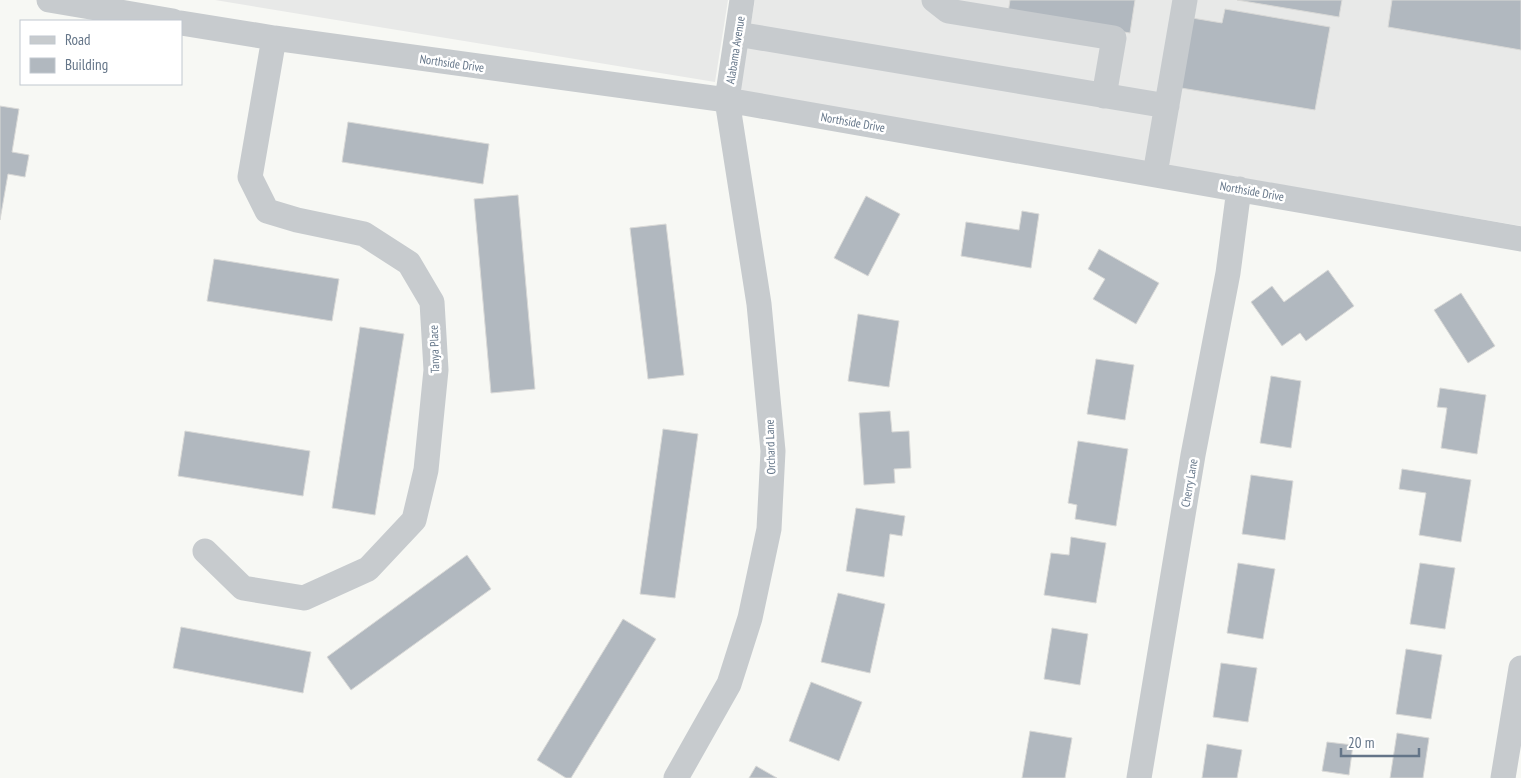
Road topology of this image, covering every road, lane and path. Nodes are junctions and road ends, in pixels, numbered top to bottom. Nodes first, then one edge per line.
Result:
1 (49, 0) edge
2 (742, 0) edge
3 (934, 0) edge
4 (1185, 0) edge
5 (167, 20) edge
6 (182, 23) edge
7 (737, 34) junction
8 (274, 38) junction
9 (1104, 96) junction
10 (727, 100) junction
11 (1167, 106) junction
12 (1155, 174) junction
13 (1239, 189) junction
14 (1521, 239) edge
15 (205, 551) dead end
16 (1521, 668) edge
17 (676, 778) edge
18 (1139, 778) edge
19 (1503, 778) edge

1 - 5 street
2 - 7 street, Alabama Avenue
3 - 9 street
4 - 11 street
6 - 8 street, Northside Drive
7 - 9 street
7 - 10 street, Alabama Avenue
8 - 10 street, Northside Drive
8 - 15 street, Tanya Place
9 - 11 street
10 - 12 street, Northside Drive
10 - 17 street, Orchard Lane
11 - 12 street
12 - 13 street, Northside Drive
13 - 14 street, Northside Drive
13 - 18 street, Cherry Lane
16 - 19 street

